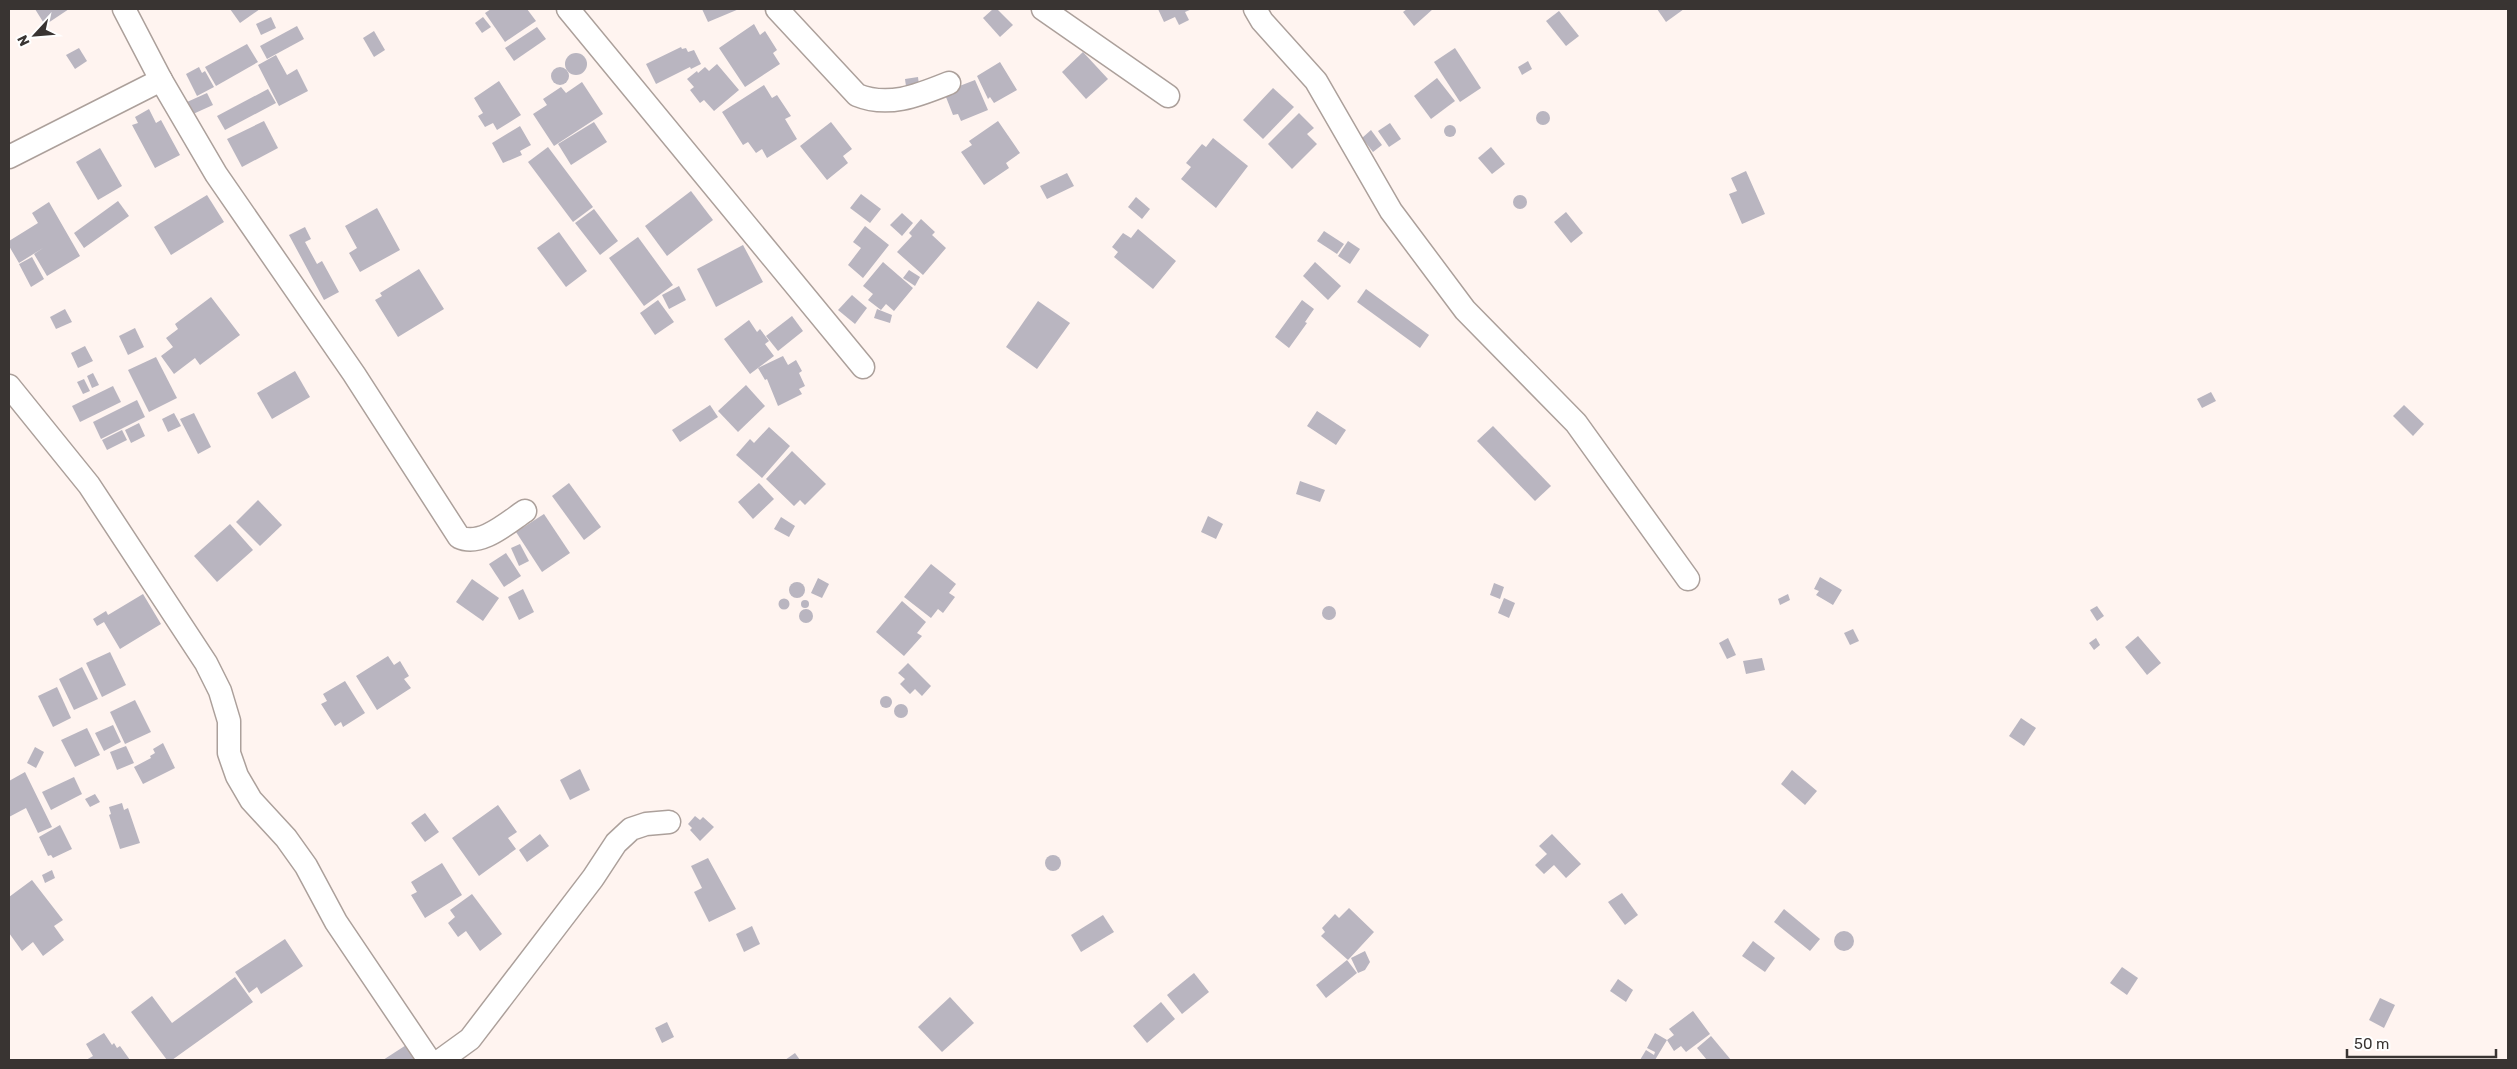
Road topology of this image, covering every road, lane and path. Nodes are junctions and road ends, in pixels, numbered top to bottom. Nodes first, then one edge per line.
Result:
1 (124, 9) edge
2 (778, 9) edge
3 (1043, 9) edge
4 (1255, 9) edge
5 (577, 12) edge
6 (161, 80) junction
7 (949, 83) dead end
8 (1168, 96) dead end
9 (9, 156) edge
10 (864, 367) dead end
11 (9, 386) edge
12 (525, 511) dead end
13 (1688, 580) dead end
14 (669, 822) dead end
15 (429, 1060) edge
16 (441, 1060) edge

1 - 6 street
2 - 7 street
3 - 8 street
4 - 13 street
5 - 10 street
6 - 9 street
6 - 12 street
11 - 15 street
14 - 16 street

